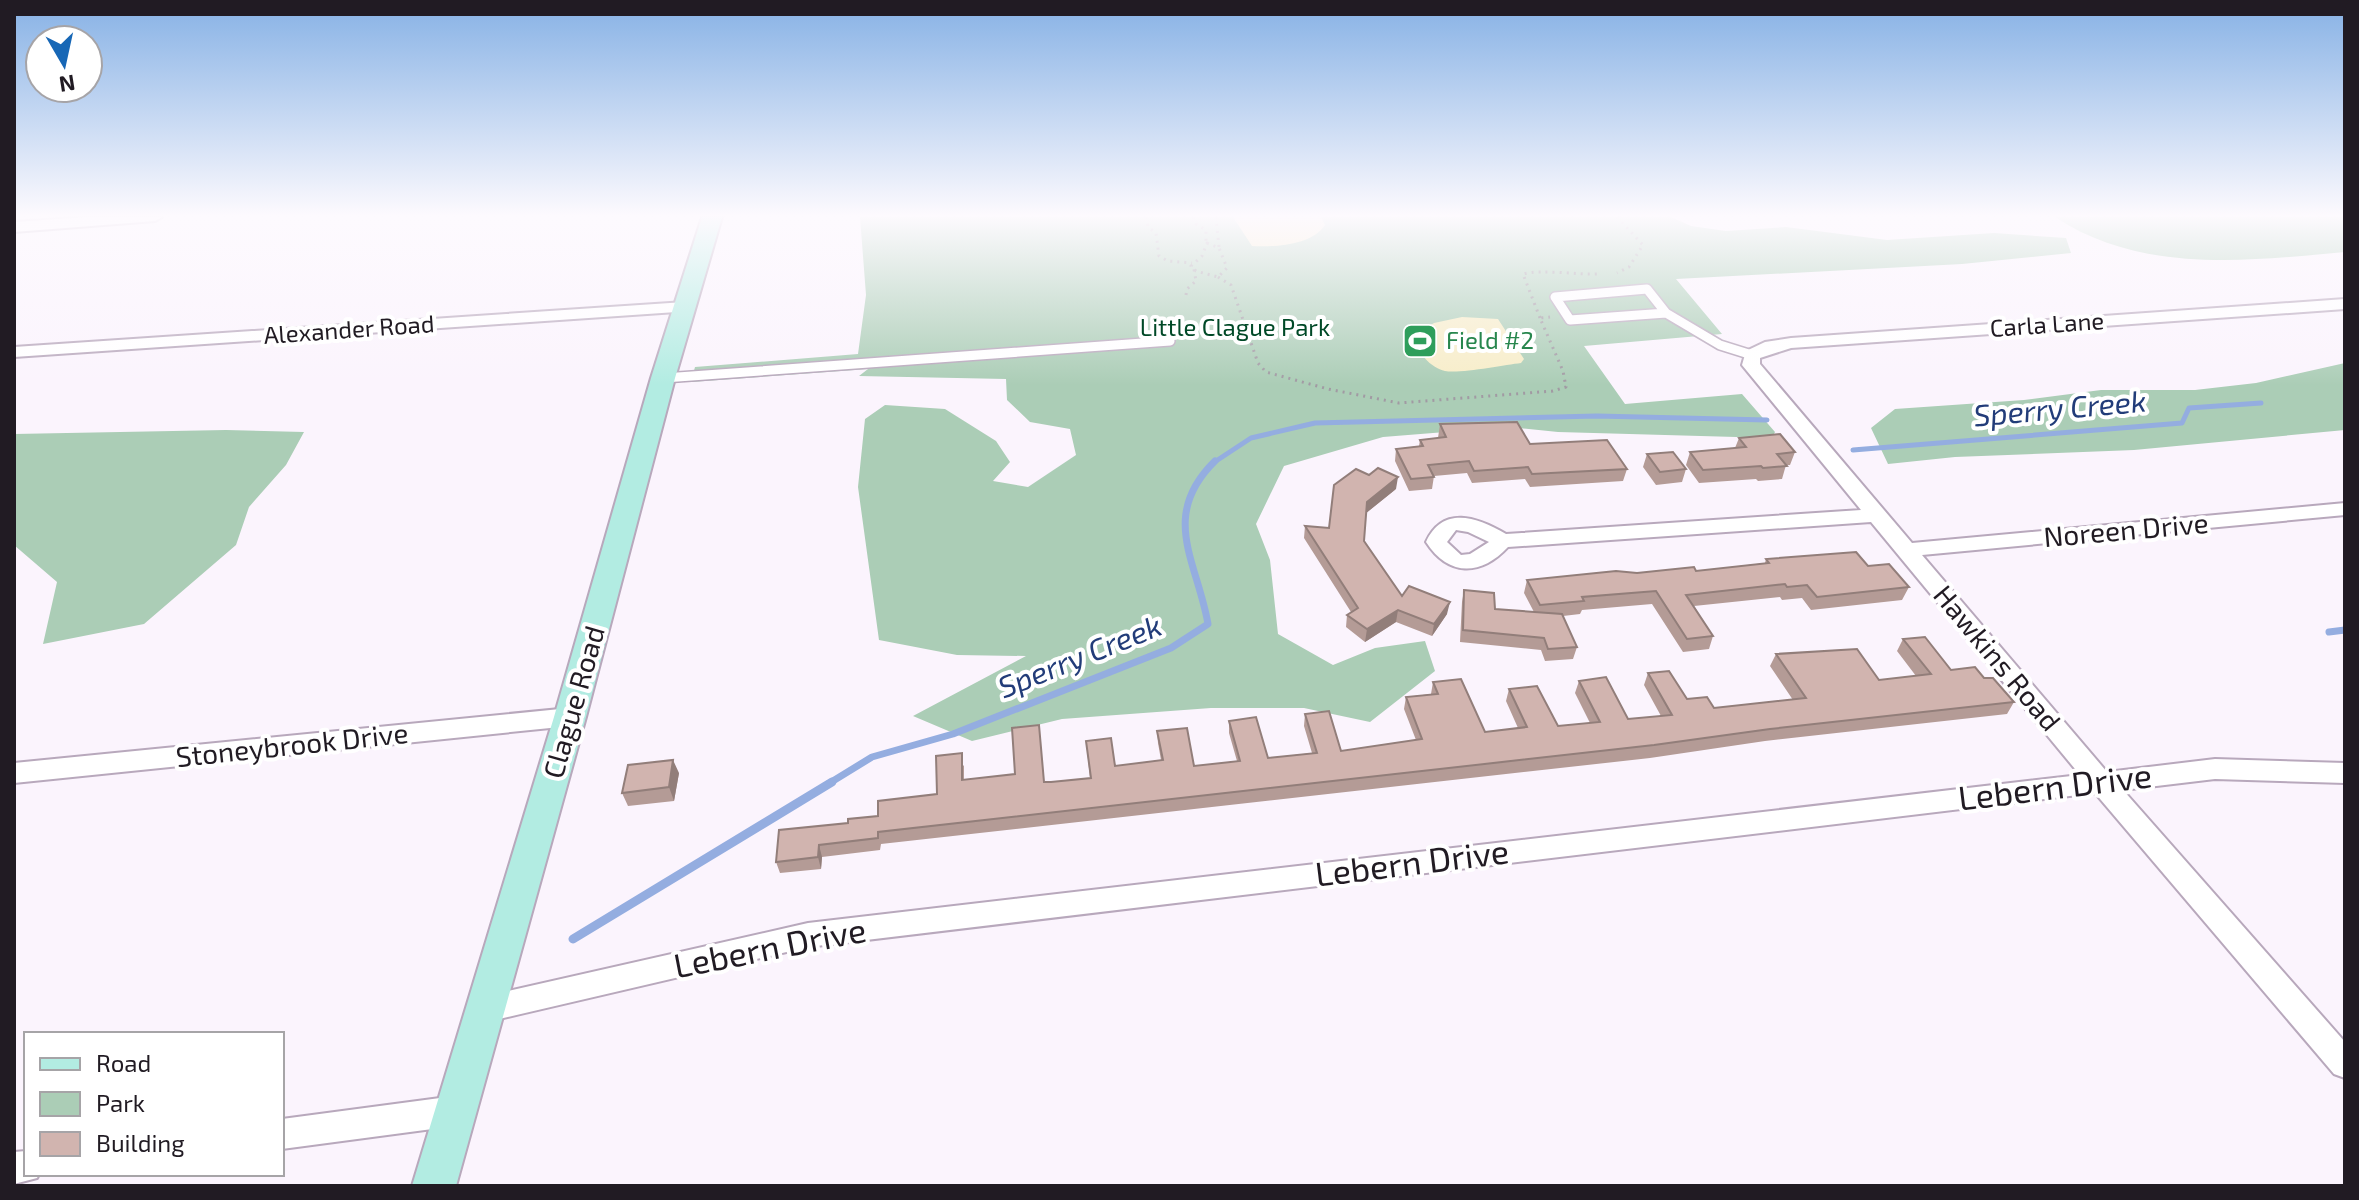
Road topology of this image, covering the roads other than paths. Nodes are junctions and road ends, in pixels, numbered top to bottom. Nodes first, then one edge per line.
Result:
1 (695, 273) edge
2 (2345, 304) edge
3 (685, 307) junction
4 (1666, 313) junction
5 (1170, 341) dead end
6 (14, 352) edge
7 (1752, 355) junction
8 (663, 378) junction
9 (2345, 509) edge
10 (1876, 515) junction
11 (1502, 541) dead end
12 (1907, 550) junction
13 (570, 717) junction
14 (14, 773) edge
15 (2345, 773) edge
16 (2101, 781) junction
17 (486, 1009) junction
18 (2345, 1064) edge
19 (455, 1111) junction
20 (284, 1134) edge
21 (434, 1186) edge

1 - 3 main road, Clague Road
2 - 7 street, Carla Lane
3 - 6 street, Alexander Road
3 - 8 main road, Clague Road
4 - 4 lane
4 - 7 lane
5 - 8 lane
7 - 10 street, Hawkins Road
8 - 13 main road, Clague Road
9 - 12 street, Noreen Drive
10 - 11 street
10 - 12 street, Hawkins Road
12 - 16 street, Hawkins Road
13 - 14 street, Stoneybrook Drive
13 - 17 main road, Clague Road
15 - 16 street, Lebern Drive
16 - 17 street, Lebern Drive
16 - 18 street, Hawkins Road
17 - 19 main road, Clague Road
19 - 20 street
19 - 21 main road, Clague Road

